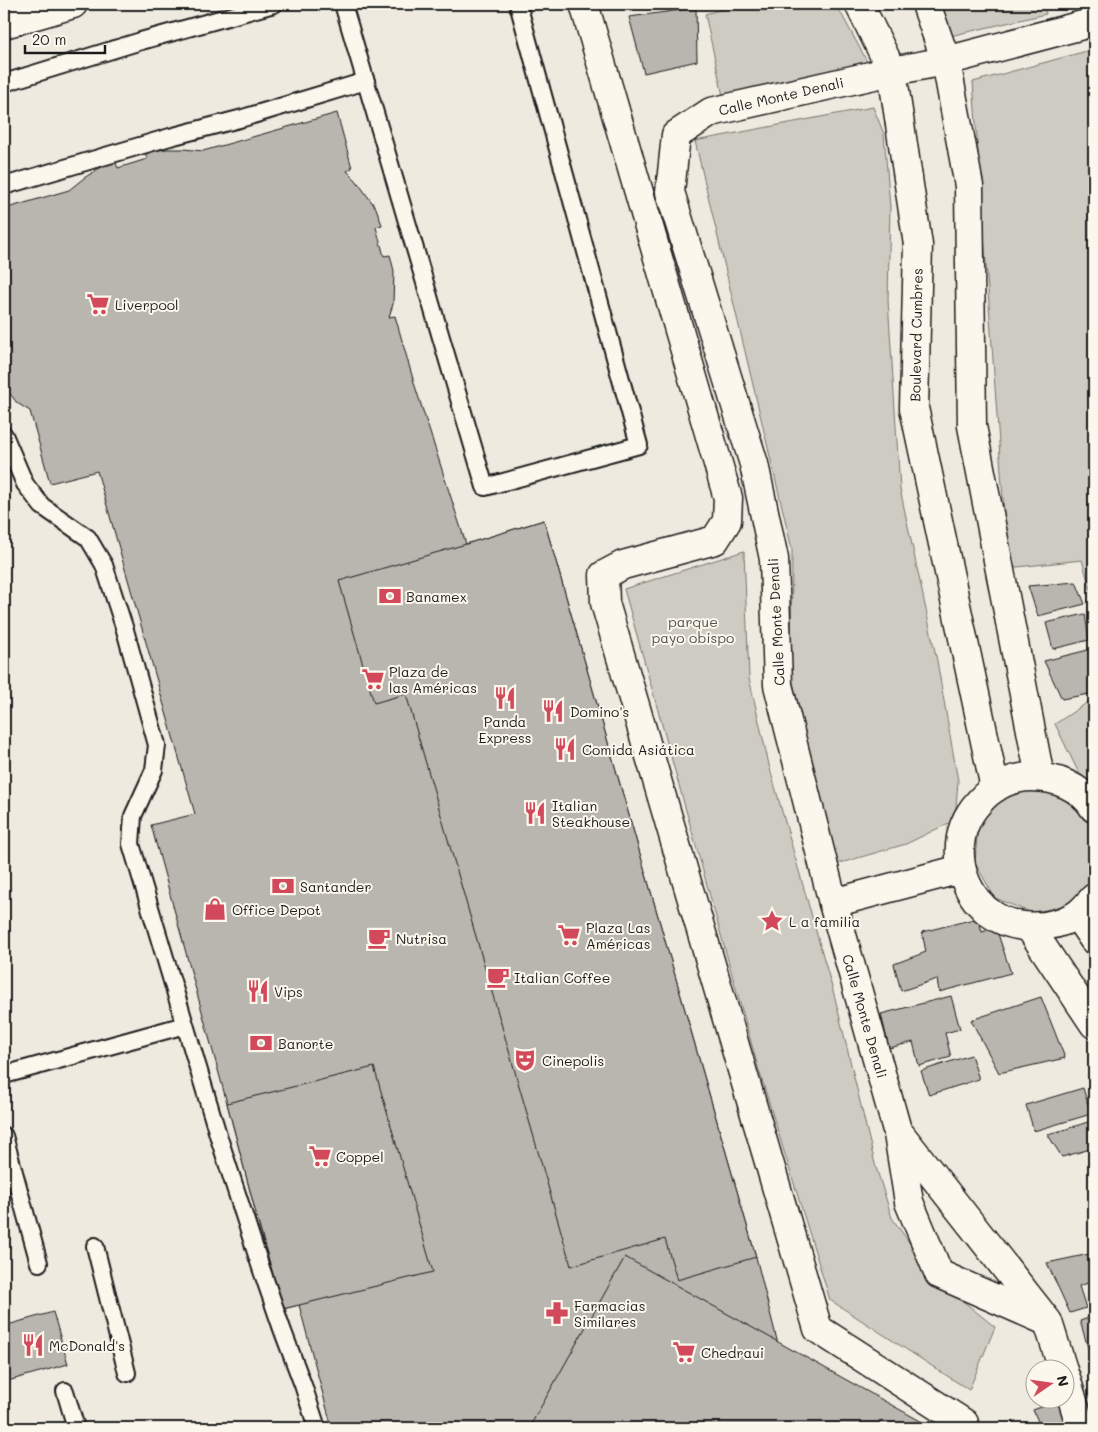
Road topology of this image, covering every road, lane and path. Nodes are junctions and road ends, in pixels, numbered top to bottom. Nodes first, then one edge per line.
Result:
1 (72, 4) edge
2 (274, 4) edge
3 (343, 4) edge
4 (518, 4) edge
5 (584, 4) edge
6 (859, 4) edge
7 (926, 4) edge
8 (1094, 22) edge
9 (4, 24) edge
10 (946, 61) junction
11 (892, 71) junction
12 (366, 81) junction
13 (4, 83) edge
14 (4, 186) edge
15 (4, 435) edge
16 (1040, 777) junction
17 (995, 788) junction
18 (1094, 808) edge
19 (961, 869) junction
20 (833, 903) junction
21 (1086, 907) edge
22 (1030, 928) junction
23 (1094, 940) edge
24 (1094, 1024) edge
25 (186, 1025) junction
26 (4, 1075) edge
27 (897, 1130) junction
28 (4, 1136) edge
29 (95, 1246) dead end
30 (39, 1263) dead end
31 (1048, 1322) junction
32 (1060, 1360) edge
33 (127, 1373) dead end
34 (65, 1391) dead end
35 (1076, 1410) edge
36 (76, 1428) edge
37 (317, 1428) edge
38 (966, 1428) edge
39 (1081, 1428) edge

1 - 9 street
2 - 13 lane
3 - 12 lane
4 - 12 lane
5 - 38 street
6 - 11 street, Boulevard Cumbres
7 - 10 street
8 - 10 street, Calle Monte Denali
10 - 11 street, Calle Monte Denali
10 - 16 street
11 - 17 street, Boulevard Cumbres
11 - 20 street, Calle Monte Denali
12 - 14 lane
15 - 25 lane
16 - 17 street
16 - 18 street
17 - 19 street
19 - 20 street
19 - 22 street
20 - 27 street, Calle Monte Denali
21 - 22 street
21 - 23 street
22 - 24 street
25 - 26 lane
25 - 37 lane
27 - 31 street, Calle Monte Denali
27 - 31 street
28 - 30 lane
29 - 33 lane
31 - 32 street, Calle Monte Denali
34 - 36 lane
35 - 39 street

